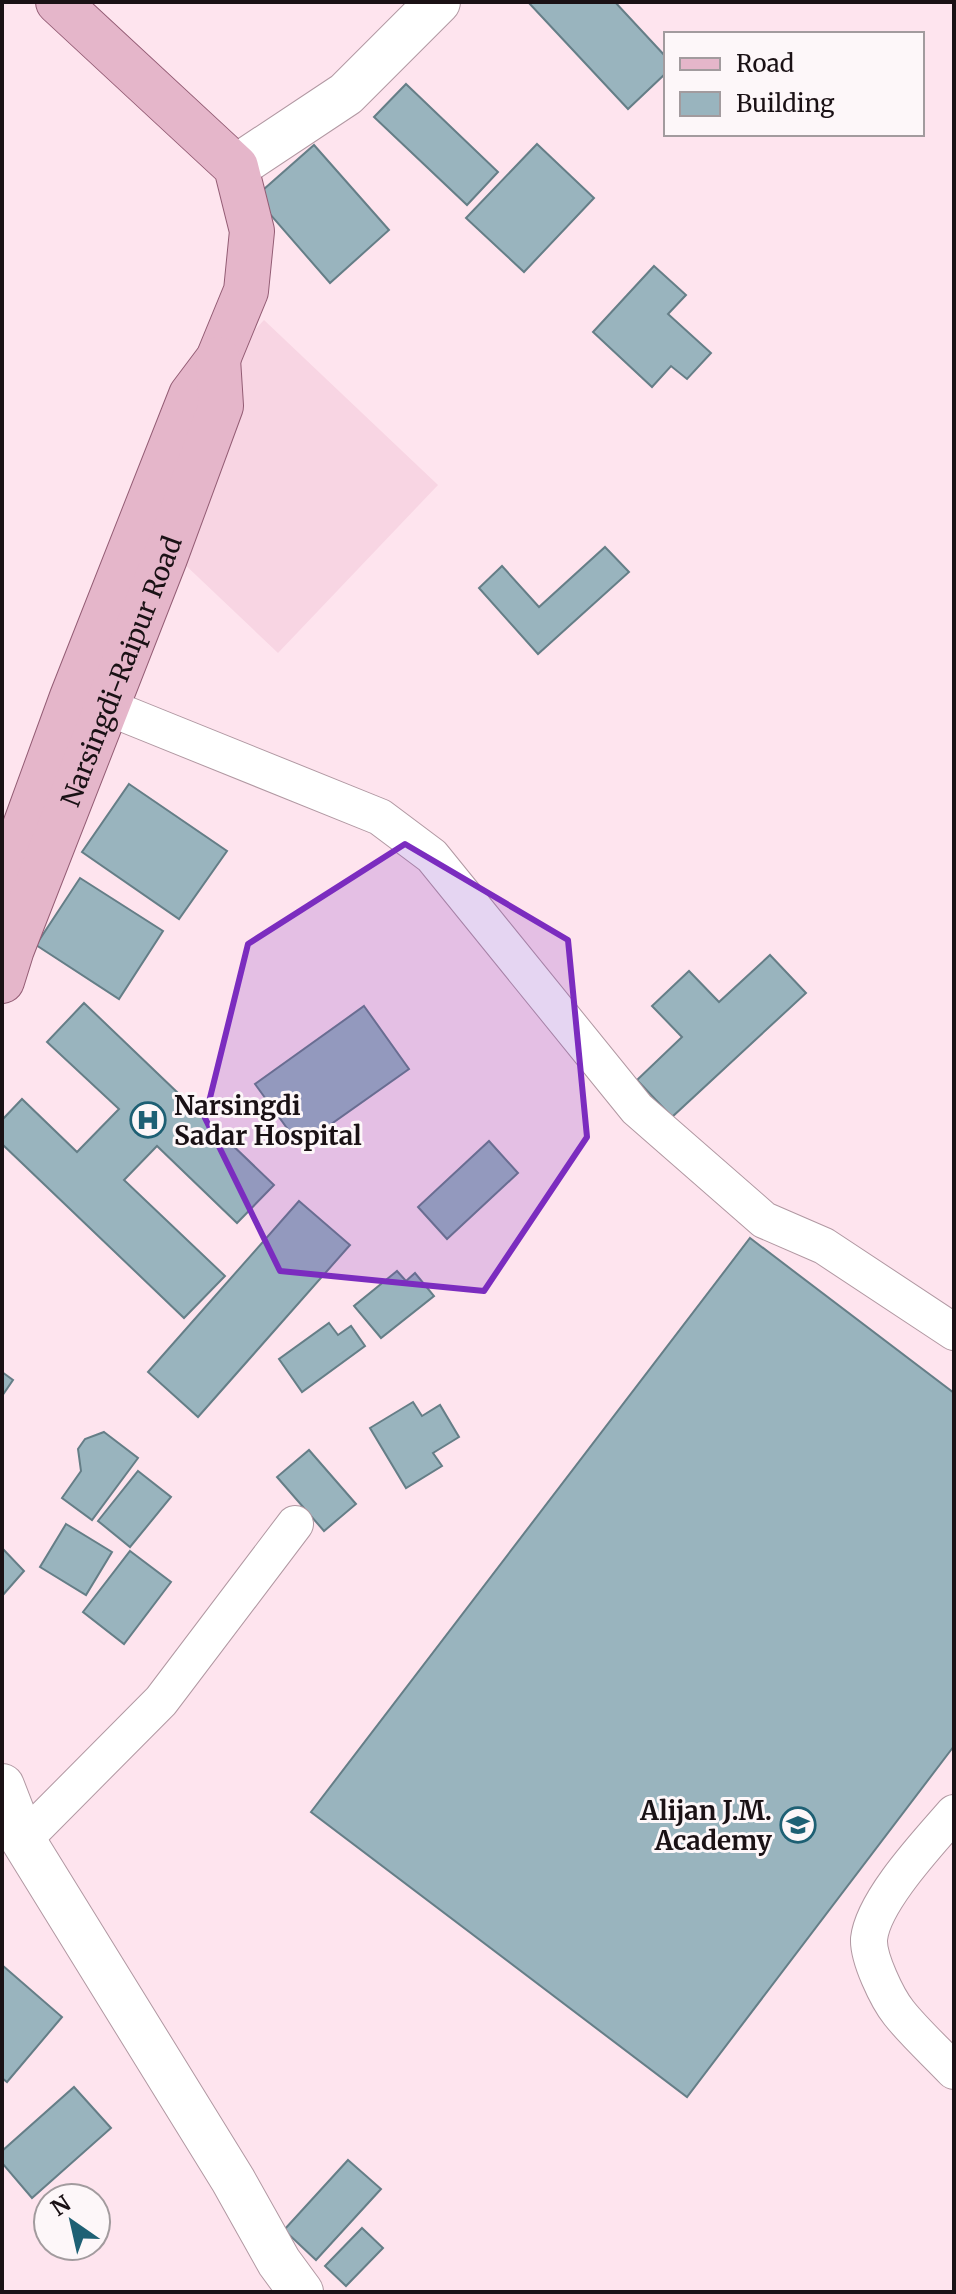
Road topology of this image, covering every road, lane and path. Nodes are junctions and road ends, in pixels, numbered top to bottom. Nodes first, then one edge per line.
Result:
1 (58, 2) edge
2 (438, 2) edge
3 (236, 167) junction
4 (89, 702) junction
5 (2, 889) edge
6 (5, 959) edge
7 (954, 1332) edge
8 (295, 1524) dead end
9 (2, 1786) edge
10 (954, 1813) edge
11 (23, 1840) junction
12 (954, 2071) edge
13 (301, 2292) edge

1 - 3 main road
2 - 3 street
3 - 4 main road, Narsingdi-Raipur Road
4 - 5 main road, Narsingdi-Raipur Road
4 - 6 main road, Narsingdi-Raipur Road
4 - 7 street
8 - 11 street
9 - 11 street
10 - 12 street
11 - 13 street

